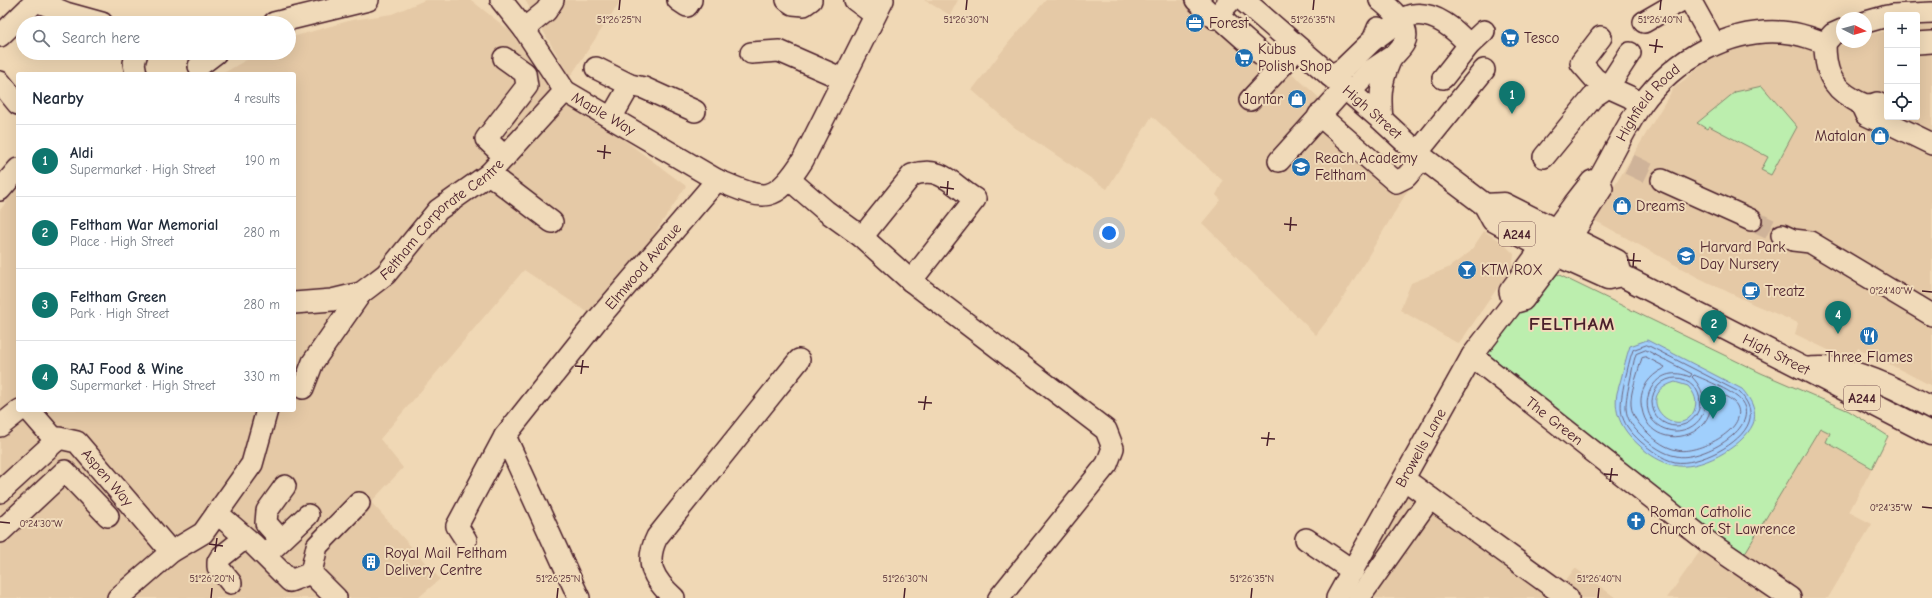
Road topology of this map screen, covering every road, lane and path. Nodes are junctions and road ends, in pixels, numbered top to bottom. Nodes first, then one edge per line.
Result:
1 (35, 0) edge
2 (368, 0) edge
3 (502, 0) edge
4 (553, 0) edge
5 (678, 0) edge
6 (691, 0) edge
7 (787, 0) edge
8 (811, 0) edge
9 (855, 0) edge
10 (1196, 0) edge
11 (1231, 0) edge
12 (1243, 0) edge
13 (1380, 0) edge
14 (1682, 0) edge
15 (1690, 0) edge
16 (1895, 0) edge
17 (879, 7) edge
18 (1895, 12) edge
19 (1932, 13) edge
20 (1920, 14) edge
21 (1217, 15) junction
22 (19, 16) edge
23 (75, 16) edge
24 (1884, 17) edge
25 (296, 18) edge
26 (16, 20) edge
27 (1872, 20) edge
28 (1400, 21) junction
29 (1442, 22) junction
30 (1644, 22) dead end
31 (524, 29) junction
32 (1836, 33) edge
33 (0, 36) edge
34 (1601, 37) dead end
35 (1373, 40) junction
36 (1932, 42) edge
37 (1714, 43) junction
38 (1825, 43) junction
39 (1920, 43) edge
40 (1298, 48) junction
41 (1398, 50) junction
42 (751, 53) dead end
43 (1630, 54) dead end
44 (504, 58) dead end
45 (596, 68) dead end
46 (1278, 69) junction
47 (1484, 70) dead end
48 (1443, 78) dead end
49 (843, 79) junction
50 (0, 82) edge
51 (630, 85) junction
52 (1342, 85) junction
53 (1608, 87) junction
54 (565, 91) junction
55 (1250, 100) dead end
56 (16, 102) edge
57 (1641, 105) junction
58 (1877, 110) edge
59 (695, 111) dead end
60 (1319, 115) junction
61 (611, 118) junction
62 (1382, 120) junction
63 (1914, 120) edge
64 (1925, 140) edge
65 (1420, 156) junction
66 (505, 157) junction
67 (1544, 157) dead end
68 (1279, 161) dead end
69 (16, 171) edge
70 (490, 174) junction
71 (717, 180) junction
72 (790, 180) junction
73 (1662, 180) tunnel mouth
74 (0, 190) edge
75 (1750, 220) tunnel mouth
76 (552, 222) dead end
77 (1782, 235) tunnel mouth
78 (862, 237) junction
79 (1556, 242) junction
80 (911, 281) junction
81 (361, 293) junction
82 (296, 303) edge
83 (1932, 315) edge
84 (1472, 356) junction
85 (799, 360) dead end
86 (1802, 368) junction
87 (303, 388) dead end
88 (1932, 408) edge
89 (18, 412) edge
90 (31, 412) edge
91 (266, 412) edge
92 (0, 426) edge
93 (1932, 434) edge
94 (505, 436) junction
95 (56, 441) junction
96 (1404, 479) junction
97 (285, 486) dead end
98 (0, 492) edge
99 (1430, 498) junction
100 (359, 503) dead end
101 (217, 513) junction
102 (308, 515) dead end
103 (108, 516) dead end
104 (0, 532) edge
105 (245, 538) junction
106 (1306, 539) dead end
107 (281, 540) junction
108 (466, 540) dead end
109 (171, 552) junction
110 (264, 556) junction
111 (1353, 571) junction
112 (311, 573) junction
113 (231, 583) dead end
114 (118, 598) edge
115 (336, 598) edge
116 (579, 598) edge
117 (674, 598) edge
118 (999, 598) edge
119 (1337, 598) edge
120 (1359, 598) edge
121 (1568, 598) edge
122 (1790, 598) edge

1 - 22 street
1 - 23 street
2 - 25 street
3 - 31 street, Maple Way
4 - 31 street
5 - 6 street
7 - 8 street
9 - 17 street
10 - 21 street
11 - 21 street
12 - 40 main road, High Street / A244
13 - 28 street
13 - 35 street
14 - 30 street
15 - 37 street
16 - 18 street
17 - 49 street
19 - 20 street
21 - 46 street
24 - 27 street
26 - 33 street
28 - 29 street
28 - 35 street
28 - 41 street
29 - 41 street
29 - 48 street
31 - 54 street, Maple Way
32 - 38 street
34 - 53 street
35 - 52 street
36 - 39 street
37 - 38 street, Highfield Road
37 - 57 street, Highfield Road
38 - 58 street
40 - 46 street
40 - 52 main road, High Street / A244
41 - 52 street
41 - 62 street
42 - 49 street
43 - 53 street
44 - 66 street
45 - 51 street
46 - 55 street
47 - 65 street
49 - 72 street
50 - 56 street
51 - 59 street
51 - 61 street
52 - 60 street
52 - 62 main road, High Street / A244
53 - 57 street
53 - 67 street
54 - 61 street, Maple Way
54 - 66 street, Feltham Corporate Centre
57 - 79 street, Highfield Road
58 - 64 street
60 - 65 street
60 - 68 street
61 - 71 street, Maple Way
62 - 65 main road, High Street / A244
63 - 64 street
65 - 79 main road, High Street / A244
66 - 70 street, Feltham Corporate Centre
69 - 74 street
70 - 76 street
70 - 81 street, Feltham Corporate Centre
71 - 72 street
71 - 94 street, Elmwood Avenue
72 - 78 street
73 - 75 street
77 - 83 street
78 - 80 street
78 - 80 street
79 - 84 street, Browells Lane
79 - 86 main road, High Street / A244
80 - 118 street
81 - 82 street, Feltham Corporate Centre
81 - 87 street
84 - 96 street, Browells Lane
84 - 122 street, The Green
85 - 117 street
86 - 88 street
86 - 93 main road, High Street / A244
89 - 92 street
90 - 95 street
91 - 101 street
94 - 108 street, Elmwood Avenue
94 - 116 street
95 - 98 street
95 - 109 street, Aspen Way
96 - 99 street
96 - 111 street, Browells Lane
97 - 107 street
99 - 120 street
99 - 121 street
100 - 112 street
101 - 105 street
101 - 109 street
102 - 107 street
103 - 104 street
105 - 110 street
105 - 113 street
106 - 111 street
107 - 110 street
109 - 114 street
110 - 112 street
111 - 119 street, Browells Lane
112 - 115 street

